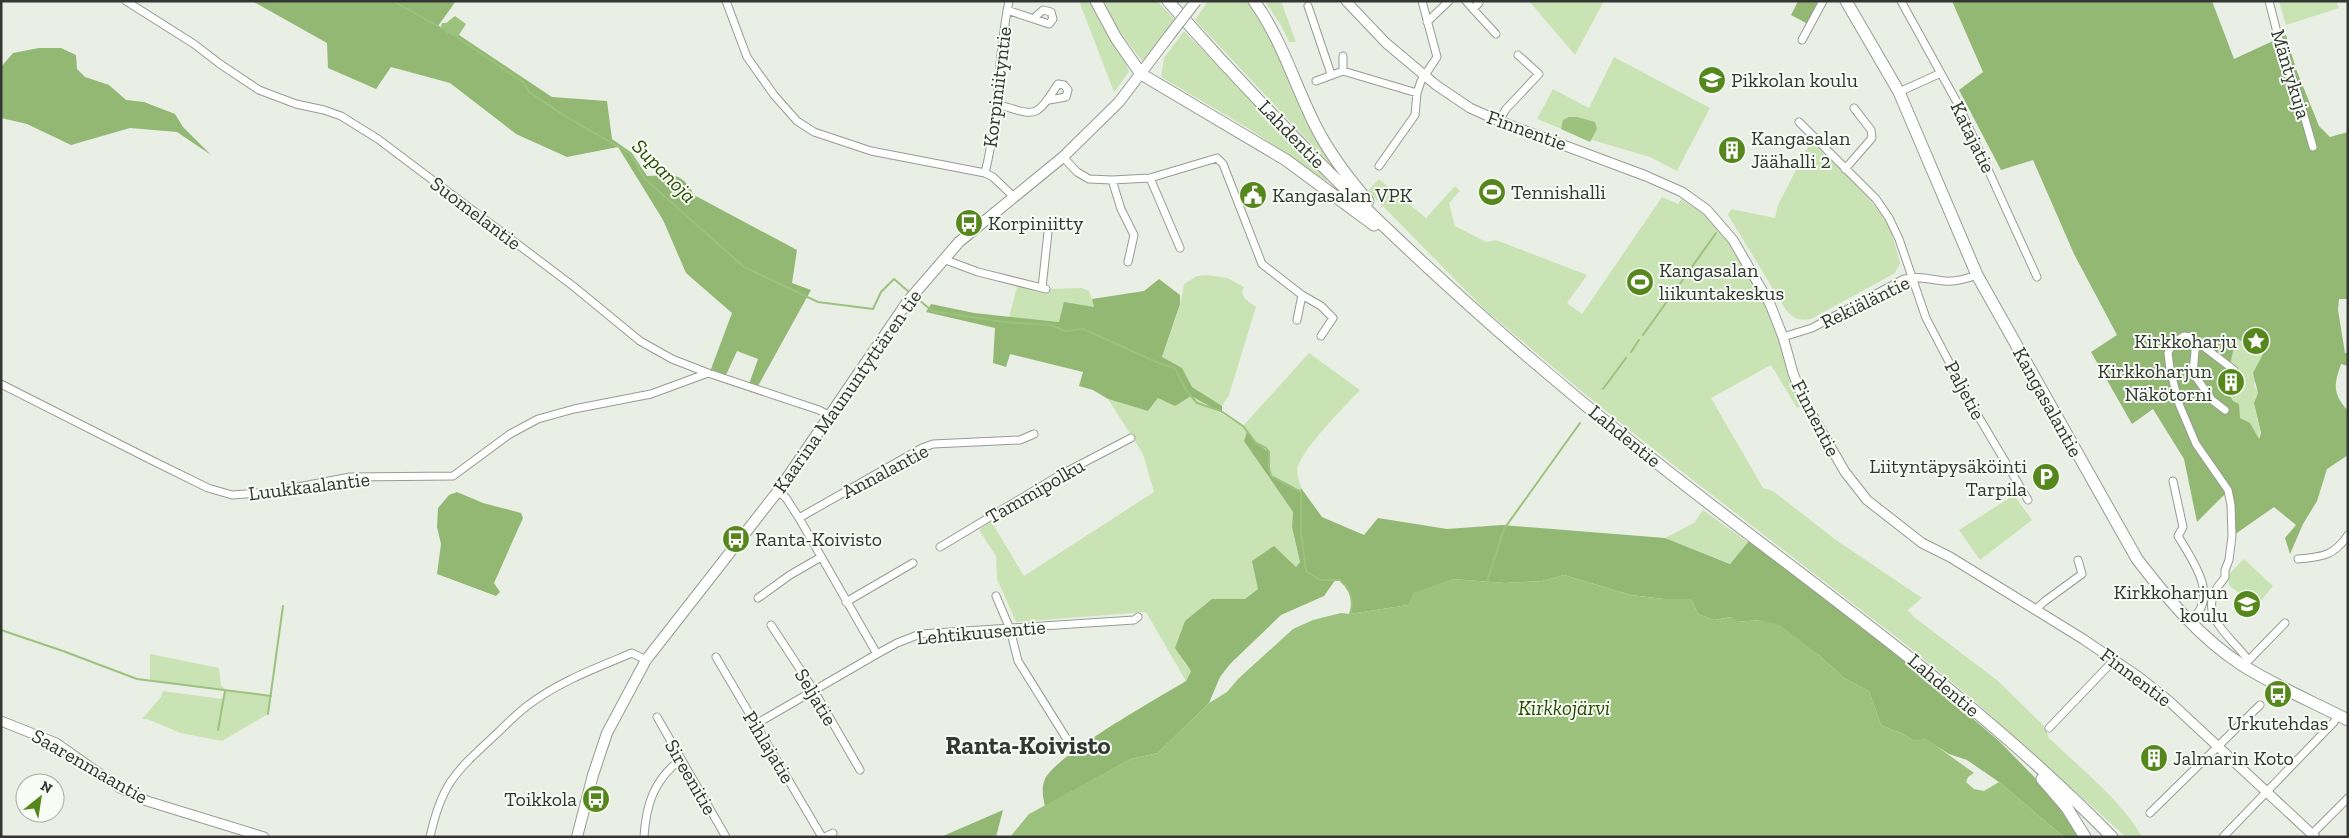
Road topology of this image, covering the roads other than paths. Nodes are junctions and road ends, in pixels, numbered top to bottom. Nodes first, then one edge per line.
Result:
1 (126, 1) edge
2 (726, 1) edge
3 (1009, 1) edge
4 (1096, 1) edge
5 (1168, 1) edge
6 (1196, 1) edge
7 (1254, 1) edge
8 (1346, 1) edge
9 (1422, 1) edge
10 (1449, 1) edge
11 (1466, 1) edge
12 (1477, 1) edge
13 (1823, 1) edge
14 (1846, 1) edge
15 (1901, 1) edge
16 (2269, 1) edge
17 (1308, 6) dead end
18 (1473, 9) junction
19 (1007, 10) junction
20 (1034, 18) dead end
21 (1427, 22) junction
22 (1496, 34) dead end
23 (1802, 40) dead end
24 (1518, 55) dead end
25 (1343, 56) dead end
26 (1343, 71) junction
27 (1941, 73) junction
28 (1141, 74) junction
29 (1331, 74) junction
30 (1424, 75) junction
31 (1316, 81) dead end
32 (1899, 92) junction
33 (1417, 93) junction
34 (1049, 100) dead end
35 (996, 104) junction
36 (1854, 108) dead end
37 (1499, 121) junction
38 (1799, 122) dead end
39 (2313, 147) dead end
40 (1063, 156) junction
41 (1379, 166) dead end
42 (1845, 169) junction
43 (985, 173) junction
44 (1150, 178) junction
45 (1112, 180) junction
46 (1014, 197) junction
47 (1048, 232) dead end
48 (1180, 248) dead end
49 (943, 259) junction
50 (1128, 262) dead end
51 (1422, 262) junction
52 (1976, 275) junction
53 (2037, 276) dead end
54 (1911, 277) junction
55 (1302, 295) junction
56 (1296, 320) dead end
57 (1321, 336) dead end
58 (1784, 337) junction
59 (2196, 340) junction
60 (2234, 370) dead end
61 (708, 373) junction
62 (1, 384) edge
63 (2225, 410) dead end
64 (830, 416) junction
65 (1034, 434) dead end
66 (1131, 438) dead end
67 (2173, 481) dead end
68 (778, 491) junction
69 (2028, 500) dead end
70 (799, 518) junction
71 (2348, 535) edge
72 (940, 547) dead end
73 (821, 557) junction
74 (2298, 559) dead end
75 (2078, 560) dead end
76 (913, 563) dead end
77 (853, 587) dead end
78 (857, 595) junction
79 (996, 596) dead end
80 (758, 598) dead end
81 (846, 602) junction
82 (2036, 609) junction
83 (1138, 616) dead end
84 (2190, 621) junction
85 (2285, 623) dead end
86 (771, 625) dead end
87 (1010, 629) junction
88 (877, 654) junction
89 (716, 657) dead end
90 (646, 660) junction
91 (2114, 660) junction
92 (2246, 663) junction
93 (813, 690) junction
94 (2260, 704) dead end
95 (657, 717) dead end
96 (2343, 718) edge
97 (1986, 719) junction
98 (1, 721) edge
99 (756, 724) junction
100 (2049, 728) dead end
101 (1068, 741) dead end
102 (2217, 747) junction
103 (681, 759) junction
104 (860, 770) dead end
105 (2267, 791) junction
106 (2348, 798) edge
107 (2150, 813) dead end
108 (833, 833) dead end
109 (2314, 835) edge
110 (264, 837) edge
111 (430, 837) edge
112 (578, 837) edge
113 (644, 837) edge
114 (726, 837) edge
115 (823, 837) edge
116 (2085, 837) edge
117 (2112, 837) edge
118 (2224, 837) edge

1 - 61 street, Suomelantie
2 - 43 street
3 - 19 street, Korpiniityntie
4 - 28 main road
5 - 51 main road, Lahdentie
6 - 28 main road, Kaarina Maununtyttären tie, bridge
7 - 51 main road
8 - 30 street, Finnentie
9 - 21 street
10 - 21 street
11 - 18 street
12 - 18 street
13 - 23 street
14 - 32 main road, Kangasalantie
15 - 27 street, Katajatie
16 - 39 street, Mäntykuja
17 - 29 street
18 - 22 street
19 - 20 street
19 - 35 street, Korpiniityntie
21 - 30 street
24 - 37 street
25 - 26 street
26 - 29 street
26 - 33 street
27 - 32 street
27 - 53 street, Katajatie
28 - 40 main road, Kaarina Maununtyttären tie
28 - 51 main road
29 - 31 street
30 - 33 street
30 - 37 street, Finnentie
32 - 52 main road, Kangasalantie
33 - 41 street
34 - 35 street
35 - 43 street, Korpiniityntie
36 - 42 street
37 - 58 street, Finnentie
38 - 42 street, Paljetie
40 - 45 street
40 - 46 main road, Kaarina Maununtyttären tie
42 - 54 street, Paljetie
43 - 46 street
44 - 45 street
44 - 48 street
44 - 55 street
45 - 50 street
46 - 49 main road, Kaarina Maununtyttären tie
47 - 49 street
49 - 64 main road, Kaarina Maununtyttären tie
51 - 97 main road, Lahdentie
52 - 54 street, Rekiäläntie
52 - 84 main road, Kangasalantie
54 - 58 street, Rekiäläntie
54 - 69 street, Paljetie
55 - 56 street
55 - 57 street
58 - 82 street, Finnentie
59 - 60 street
59 - 63 street
59 - 92 street
61 - 62 street, Luukkaalantie
61 - 64 street, Suomelantie
64 - 68 main road, Kaarina Maununtyttären tie
65 - 70 street, Annalantie
66 - 72 street, Tammipolku
67 - 84 street
68 - 70 street
68 - 90 main road, Kaarina Maununtyttären tie
70 - 73 street
71 - 74 street
73 - 80 street
73 - 81 street
75 - 82 street
76 - 78 street
77 - 78 street
78 - 81 street
79 - 87 street
81 - 88 street
82 - 91 street, Finnentie
83 - 87 street, Lehtikuusentie
84 - 92 main road, Kangasalantie
85 - 92 street
86 - 93 street, Seljatie
87 - 88 street, Lehtikuusentie
87 - 101 street
88 - 93 street, Lehtikuusentie
89 - 99 street, Pihlajatie
90 - 111 street
90 - 112 main road, Kaarina Maununtyttären tie
91 - 100 street
91 - 102 street, Finnentie
92 - 96 main road, Kangasalantie
93 - 99 street, Lehtikuusentie
93 - 104 street, Seljatie
94 - 102 street
95 - 103 street, Sireenitie
96 - 105 street
97 - 116 main road
97 - 117 main road, Lahdentie
98 - 110 street, Saarenmaantie
99 - 115 street, Pihlajatie
102 - 105 street, Finnentie
102 - 107 street
103 - 113 street
103 - 114 street, Sireenitie
105 - 109 street, Finnentie
105 - 118 street
106 - 109 street
108 - 115 street, Pihlajatie

